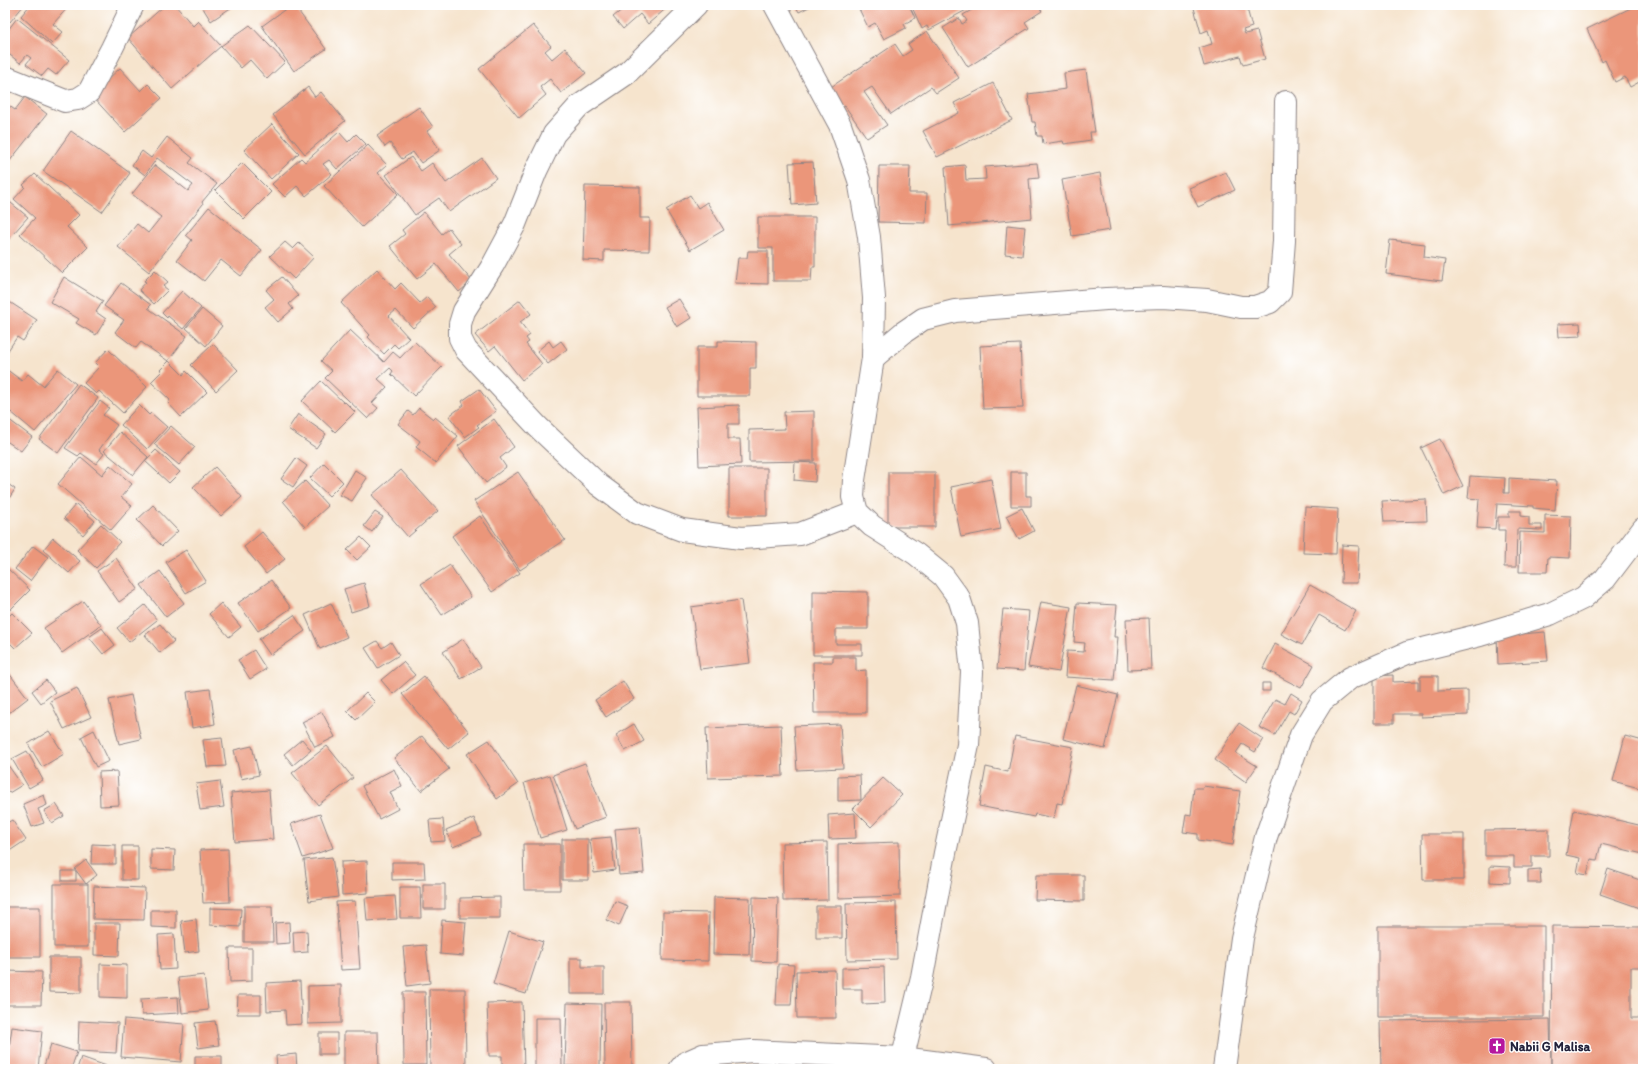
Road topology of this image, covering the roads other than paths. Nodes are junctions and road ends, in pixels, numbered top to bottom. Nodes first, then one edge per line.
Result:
1 (133, 5) edge
2 (696, 5) edge
3 (775, 5) edge
4 (5, 76) edge
5 (1286, 102) dead end
6 (874, 358) junction
7 (857, 512) junction
8 (1643, 529) edge
9 (901, 1064) edge
10 (680, 1069) edge
11 (986, 1069) edge
12 (1224, 1069) edge

1 - 4 street
2 - 7 street
3 - 6 street
5 - 6 street
6 - 7 street
7 - 9 street
8 - 12 street
9 - 10 street
9 - 11 street

